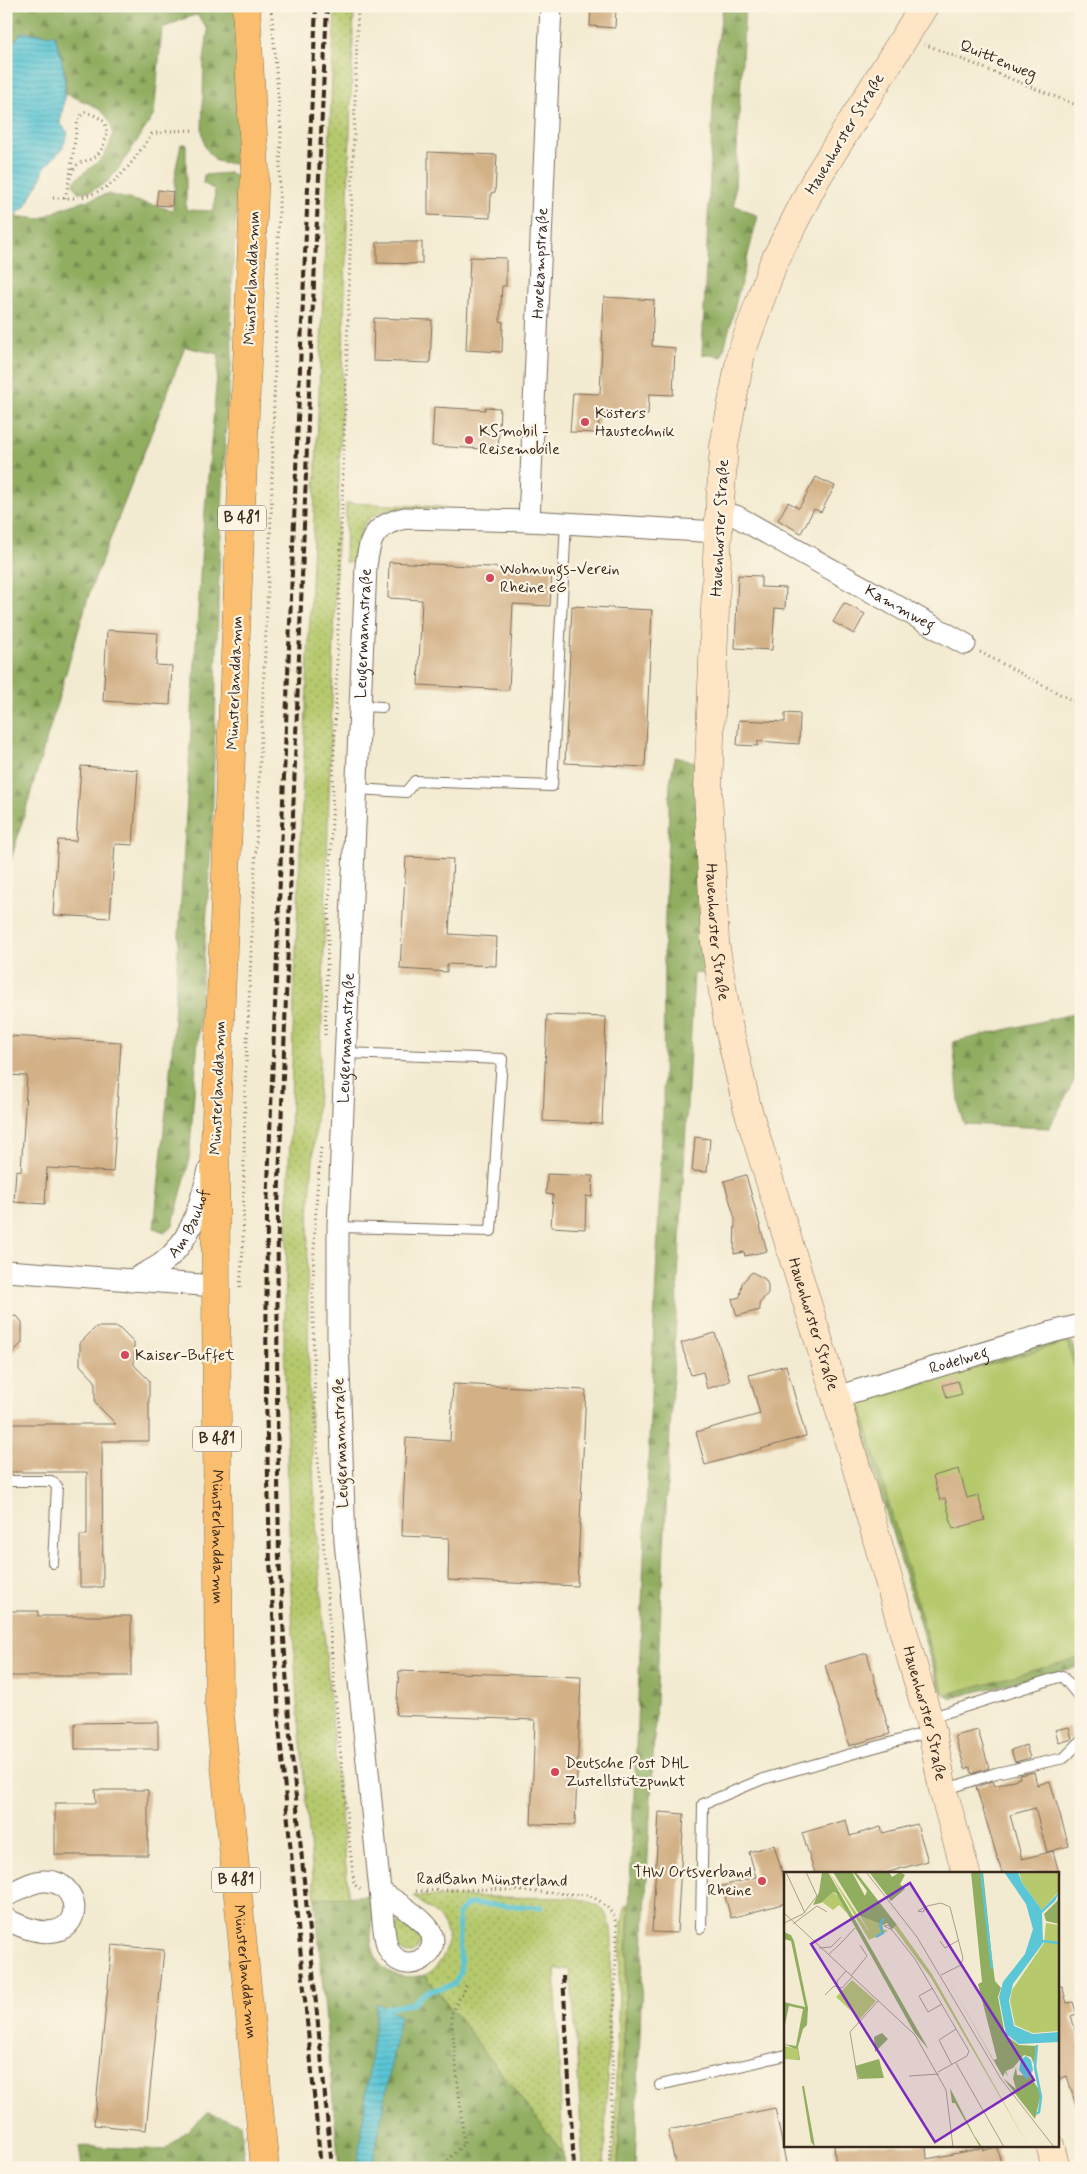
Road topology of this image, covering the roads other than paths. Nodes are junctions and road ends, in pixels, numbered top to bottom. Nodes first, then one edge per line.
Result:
1 (246, 6) edge
2 (551, 6) edge
3 (924, 6) edge
4 (529, 521) junction
5 (566, 523) junction
6 (719, 523) junction
7 (965, 644) road end
8 (360, 706) junction
9 (382, 707) dead end
10 (356, 789) junction
11 (346, 1053) junction
12 (215, 1143) junction
13 (338, 1227) junction
14 (6, 1271) edge
15 (131, 1281) junction
16 (228, 1287) junction
17 (1081, 1325) edge
18 (836, 1397) junction
19 (6, 1481) edge
20 (53, 1563) dead end
21 (1081, 1698) edge
22 (930, 1725) junction
23 (1081, 1740) edge
24 (943, 1790) junction
25 (966, 1872) edge
26 (380, 1890) road end
27 (6, 1896) edge
28 (6, 1919) edge
29 (701, 1928) dead end
30 (784, 2055) edge
31 (660, 2085) dead end
32 (1050, 2146) edge
33 (265, 2168) edge
34 (1056, 2168) edge

1 - 12 main road, Münsterlanddamm / B 481
2 - 4 street, Hovekampstraße
3 - 6 street, Hauenhorster Straße
4 - 5 street, Leugermannstraße
4 - 8 street, Leugermannstraße
5 - 6 street, Leugermannstraße
5 - 10 lane
6 - 7 street, Kammweg
6 - 18 street, Hauenhorster Straße
8 - 9 lane
8 - 10 street, Leugermannstraße
10 - 11 street, Leugermannstraße
11 - 13 street, Leugermannstraße
11 - 13 lane
12 - 15 street, Am Bauhof
12 - 16 main road, Münsterlanddamm / B 481
13 - 26 street, Leugermannstraße
14 - 15 street
15 - 16 street
16 - 33 main road, Münsterlanddamm / B 481
17 - 18 street, Rodelweg
18 - 22 street, Hauenhorster Straße
19 - 20 lane
21 - 22 lane
22 - 24 street, Hauenhorster Straße
22 - 29 lane
23 - 24 lane
24 - 25 street, Hauenhorster Straße
27 - 28 street
30 - 31 lane
32 - 34 street

